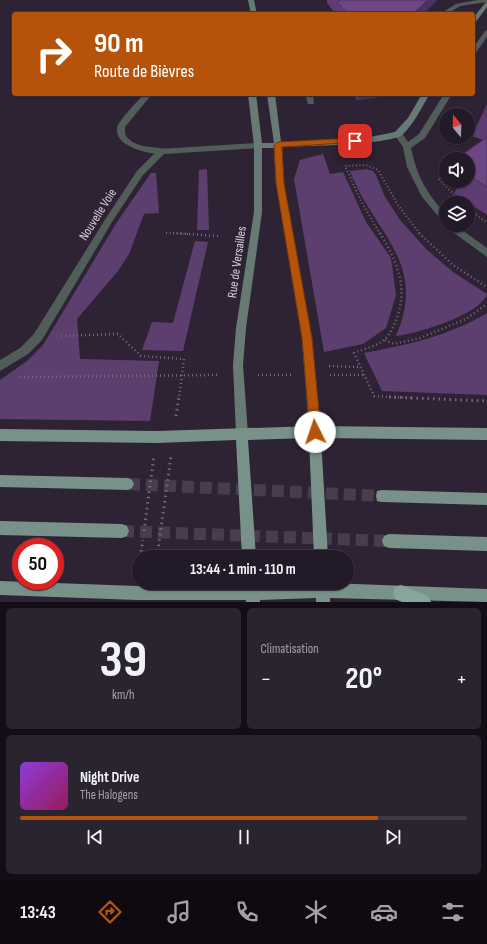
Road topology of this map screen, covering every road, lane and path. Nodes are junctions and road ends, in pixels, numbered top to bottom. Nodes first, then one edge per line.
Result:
1 (251, 0) edge
2 (487, 2) edge
3 (254, 12) edge
4 (446, 12) edge
5 (475, 19) edge
6 (487, 32) edge
7 (475, 50) edge
8 (146, 96) edge
9 (252, 96) edge
10 (271, 96) edge
11 (425, 96) edge
12 (447, 96) edge
13 (398, 134) junction
14 (278, 145) junction
15 (258, 146) junction
16 (408, 147) junction
17 (162, 151) junction
18 (436, 174) dead end
19 (454, 196) edge
20 (439, 213) edge
21 (475, 214) edge
22 (487, 223) edge
23 (459, 232) edge
24 (166, 233) dead end
25 (218, 236) dead end
26 (487, 253) edge
27 (487, 287) edge
28 (487, 304) edge
29 (38, 337) junction
30 (385, 340) junction
31 (184, 359) dead end
32 (0, 366) edge
33 (329, 366) dead end
34 (361, 367) junction
35 (239, 375) junction
36 (364, 375) junction
37 (311, 376) junction
38 (16, 377) dead end
39 (487, 402) edge
40 (315, 432) junction
41 (242, 434) junction
42 (487, 434) edge
43 (0, 436) edge
44 (154, 462) dead end
45 (0, 481) edge
46 (128, 484) tunnel mouth
47 (382, 496) tunnel mouth
48 (487, 499) edge
49 (0, 528) edge
50 (122, 532) tunnel mouth
51 (388, 541) tunnel mouth
52 (487, 544) edge
53 (141, 550) edge
54 (250, 550) edge
55 (321, 550) edge
56 (0, 588) edge
57 (323, 592) edge
58 (252, 593) edge
59 (401, 593) junction
60 (487, 596) edge
61 (422, 602) edge

1 - 3 main road
2 - 4 street
2 - 5 main road
6 - 7 street
8 - 17 street
9 - 15 main road, Rue de Versailles
10 - 14 main road
11 - 13 main road
12 - 16 street
13 - 14 main road
13 - 16 street
14 - 15 main road
14 - 37 main road
15 - 17 street
15 - 35 main road, Rue de Versailles
16 - 20 street
17 - 29 street, Nouvelle Voie
18 - 19 path
21 - 22 path
23 - 26 street
24 - 25 path
27 - 30 path
28 - 30 path
29 - 31 path
29 - 32 street, Nouvelle Voie
30 - 34 path
33 - 34 path
34 - 36 path
35 - 37 path
35 - 38 path
35 - 41 main road, Rue de Versailles
36 - 37 path
36 - 39 path
37 - 40 main road
40 - 41 main road
40 - 42 main road
40 - 55 main road
41 - 43 main road
41 - 54 main road
44 - 53 path
45 - 46 main road
47 - 48 main road
49 - 50 main road
51 - 52 main road
56 - 58 main road
57 - 58 main road
57 - 59 main road
59 - 60 main road
59 - 61 highway

